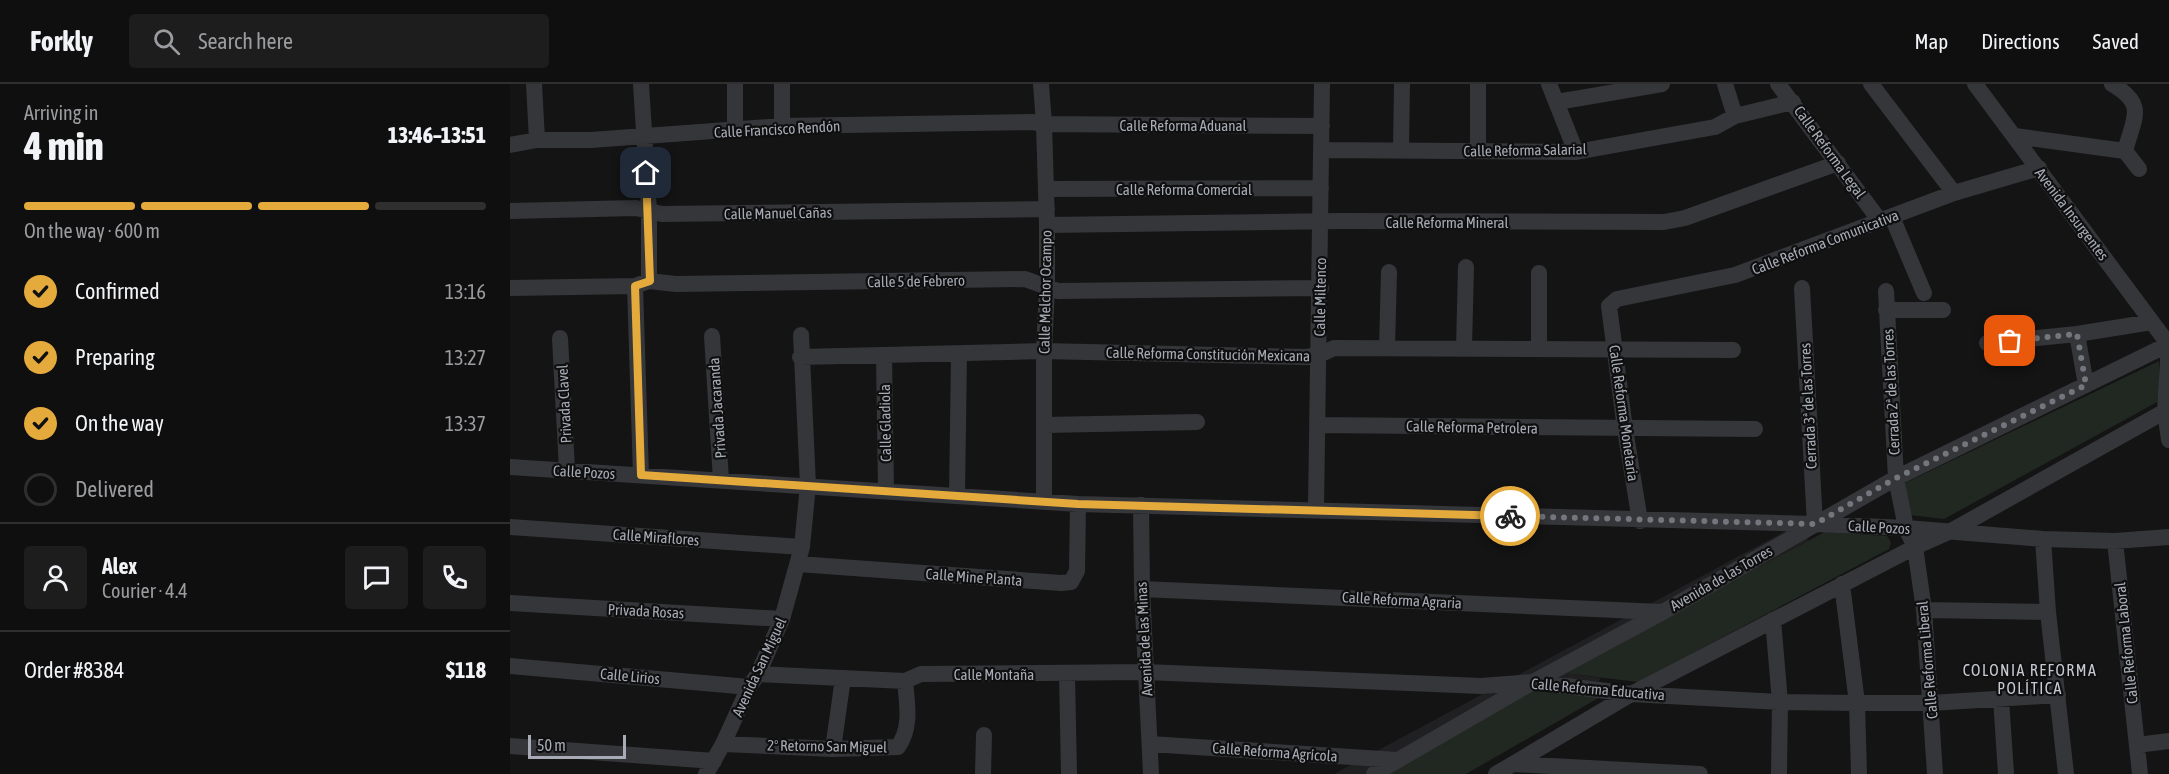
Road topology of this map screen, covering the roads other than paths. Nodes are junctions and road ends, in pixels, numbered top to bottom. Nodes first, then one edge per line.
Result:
1 (534, 84) edge
2 (641, 84) edge
3 (735, 84) edge
4 (782, 84) edge
5 (1041, 84) edge
6 (1322, 84) edge
7 (1402, 84) edge
8 (1478, 84) edge
9 (1549, 84) edge
10 (1662, 84) edge
11 (1725, 84) edge
12 (1778, 84) edge
13 (1871, 84) edge
14 (1975, 84) edge
15 (2112, 84) edge
16 (1557, 102) junction
17 (1793, 102) junction
18 (1735, 116) junction
19 (1044, 124) junction
20 (782, 126) junction
21 (1322, 126) junction
22 (735, 130) junction
23 (2015, 136) junction
24 (644, 137) junction
25 (537, 140) junction
26 (510, 145) edge
27 (1401, 149) junction
28 (1322, 150) junction
29 (1478, 151) junction
30 (2125, 151) junction
31 (1576, 152) junction
32 (1838, 164) junction
33 (2039, 168) junction
34 (2139, 169) dead end
35 (1321, 188) junction
36 (1046, 189) junction
37 (1954, 193) junction
38 (649, 210) junction
39 (510, 211) edge
40 (1047, 217) junction
41 (1886, 219) junction
42 (1321, 222) junction
43 (1466, 267) dead end
44 (1389, 272) dead end
45 (1539, 273) dead end
46 (642, 284) junction
47 (1047, 287) junction
48 (510, 288) edge
49 (1321, 288) junction
50 (1802, 288) dead end
51 (1886, 291) dead end
52 (1924, 293) dead end
53 (1609, 306) joint
54 (1886, 310) junction
55 (1943, 310) dead end
56 (2152, 322) junction
57 (2077, 334) junction
58 (712, 336) dead end
59 (801, 336) dead end
60 (560, 338) dead end
61 (1987, 343) dead end
62 (2169, 344) edge
63 (1387, 348) junction
64 (1464, 348) junction
65 (1539, 348) junction
66 (1615, 350) junction
67 (1733, 350) dead end
68 (1044, 351) junction
69 (959, 354) junction
70 (884, 355) junction
71 (1319, 355) junction
72 (800, 357) junction
73 (2086, 385) junction
74 (2167, 410) edge
75 (1197, 422) dead end
76 (1045, 425) junction
77 (1318, 425) junction
78 (1625, 429) junction
79 (1755, 429) dead end
80 (2169, 440) edge
81 (510, 467) edge
82 (567, 470) junction
83 (641, 475) junction
84 (1896, 478) junction
85 (721, 480) junction
86 (808, 485) junction
87 (886, 491) junction
88 (957, 495) junction
89 (1044, 501) junction
90 (1078, 504) junction
91 (1141, 505) junction
92 (1316, 510) junction
93 (1640, 521) junction
94 (1815, 524) junction
95 (510, 527) edge
96 (1906, 528) junction
97 (1951, 531) junction
98 (2169, 537) edge
99 (2043, 539) junction
100 (2115, 541) junction
101 (802, 547) junction
102 (1915, 547) junction
103 (798, 564) junction
104 (1842, 584) junction
105 (1142, 589) junction
106 (510, 603) edge
107 (1924, 610) junction
108 (1663, 612) junction
109 (2048, 612) junction
110 (782, 619) junction
111 (1773, 620) junction
112 (510, 666) edge
113 (1145, 672) junction
114 (1066, 674) junction
115 (843, 678) junction
116 (754, 680) junction
117 (905, 681) junction
118 (1533, 682) junction
119 (1631, 694) junction
120 (2058, 695) junction
121 (2001, 698) junction
122 (1780, 702) junction
123 (1857, 703) junction
124 (1931, 703) junction
125 (984, 735) dead end
126 (2169, 741) edge
127 (723, 744) junction
128 (1150, 744) junction
129 (2137, 745) junction
130 (510, 746) edge
131 (833, 749) junction
132 (1399, 760) junction
133 (1513, 764) junction
134 (710, 768) edge
135 (983, 774) edge
136 (1069, 774) edge
137 (1151, 774) edge
138 (1374, 774) edge
139 (1496, 774) edge
140 (1700, 774) edge
141 (1779, 774) edge
142 (1859, 774) edge
143 (1935, 774) edge
144 (2007, 774) edge
145 (2066, 774) edge
146 (2140, 774) edge

1 - 25 street
2 - 24 street
3 - 22 street
4 - 20 street
5 - 19 street, Calle Melchor Ocampo
6 - 21 street, Calle Miltenco
7 - 27 street
8 - 29 street
9 - 16 street
10 - 16 street
11 - 18 street
12 - 17 street, Calle Reforma Legal
13 - 37 street
14 - 23 street, Avenida Insurgentes
15 - 30 street
16 - 31 street
17 - 18 street, Calle Reforma Salarial
17 - 32 street, Calle Reforma Legal
18 - 31 street, Calle Reforma Salarial
19 - 20 street, Calle Francisco Rendón
19 - 21 street, Calle Reforma Aduanal
19 - 36 street, Calle Melchor Ocampo
20 - 22 street, Calle Francisco Rendón
21 - 28 street, Calle Miltenco
22 - 24 street, Calle Francisco Rendón
23 - 30 street
23 - 33 street, Avenida Insurgentes
24 - 25 street, Calle Francisco Rendón
24 - 38 street
25 - 26 street, Calle Francisco Rendón
27 - 28 street, Calle Reforma Salarial
27 - 29 street, Calle Reforma Salarial
28 - 35 street, Calle Miltenco
29 - 31 street, Calle Reforma Salarial
30 - 34 street
32 - 41 street, Calle Reforma Legal
32 - 42 street, Calle Reforma Mineral
33 - 37 street, Calle Reforma Comunicativa
33 - 56 street, Avenida Insurgentes
35 - 36 street, Calle Reforma Comercial
35 - 42 street, Calle Miltenco
36 - 40 street, Calle Melchor Ocampo
37 - 41 street, Calle Reforma Comunicativa
38 - 39 street, Calle Manuel Cañas
38 - 40 street, Calle Manuel Cañas
38 - 46 street
40 - 42 street, Calle Reforma Mineral
40 - 47 street, Calle Melchor Ocampo
41 - 52 street, Calle Reforma Legal
41 - 53 street, Calle Reforma Comunicativa
42 - 49 street, Calle Miltenco
43 - 64 street
44 - 63 street
45 - 65 street
46 - 47 street, Calle 5 de Febrero
46 - 48 street, Calle 5 de Febrero
46 - 83 street
47 - 49 street, Calle 5 de Febrero
47 - 68 street, Calle Melchor Ocampo
49 - 71 street, Calle Miltenco
50 - 94 street, Cerrada 3ª de las Torres
51 - 54 street, Cerrada 2ª de las Torres
53 - 66 street, Calle Reforma Monetaria
54 - 55 street
54 - 84 street, Cerrada 2ª de las Torres
56 - 57 street
56 - 62 street, Avenida Insurgentes
57 - 61 street
57 - 73 street
58 - 85 street, Privada Jacaranda
59 - 72 street, Avenida San Miguel
60 - 82 street, Privada Clavel
62 - 73 street, Avenida de las Torres
62 - 74 street
63 - 64 street, Calle Reforma Constitución Mexicana
63 - 71 street, Calle Reforma Constitución Mexicana
64 - 65 street, Calle Reforma Constitución Mexicana
65 - 66 street, Calle Reforma Constitución Mexicana
66 - 67 street, Calle Reforma Constitución Mexicana
66 - 78 street, Calle Reforma Monetaria
68 - 69 street, Calle Reforma Constitución Mexicana
68 - 71 street, Calle Reforma Constitución Mexicana
68 - 76 street, Calle Melchor Ocampo
69 - 70 street, Calle Reforma Constitución Mexicana
69 - 88 street
70 - 72 street, Calle Reforma Constitución Mexicana
70 - 87 street, Calle Gladiola
71 - 77 street, Calle Miltenco
72 - 86 street, Avenida San Miguel
73 - 84 street, Avenida de las Torres
74 - 80 street
74 - 97 street
75 - 76 street
76 - 89 street, Calle Melchor Ocampo
77 - 78 street, Calle Reforma Petrolera
77 - 92 street, Calle Miltenco
78 - 79 street, Calle Reforma Petrolera
78 - 93 street, Calle Reforma Monetaria
81 - 82 street, Calle Pozos
82 - 83 street, Calle Pozos
83 - 85 street, Calle Pozos
84 - 94 street, Avenida de las Torres
84 - 96 street, Cerrada 2ª de las Torres
85 - 86 street, Calle Pozos
86 - 87 street, Calle Pozos
86 - 101 street, Avenida San Miguel
87 - 88 street, Calle Pozos
88 - 89 street, Calle Pozos
89 - 90 street, Calle Pozos
90 - 91 street, Calle Pozos
90 - 103 street, Calle Mine Planta
91 - 92 street, Calle Pozos
91 - 105 street, Avenida de las Minas
92 - 93 street, Calle Pozos
93 - 94 street, Calle Pozos
94 - 96 street, Calle Pozos
94 - 108 street, Avenida de las Torres
95 - 101 street, Calle Miraflores
96 - 97 street, Calle Pozos
96 - 102 street, Calle Reforma Liberal
97 - 99 street, Calle Pozos
97 - 102 street
98 - 100 street, Calle Pozos
99 - 100 street, Calle Pozos
99 - 109 street
100 - 129 street, Calle Reforma Laboral
101 - 103 street, Avenida San Miguel
102 - 104 street
102 - 107 street, Calle Reforma Liberal
103 - 110 street, Avenida San Miguel
104 - 111 street
104 - 123 street
105 - 108 street, Calle Reforma Agraria
105 - 113 street, Avenida de las Minas
106 - 110 street, Privada Rosas
107 - 109 street
107 - 124 street, Calle Reforma Liberal
108 - 118 street, Avenida de las Torres
109 - 120 street
110 - 116 street, Avenida San Miguel
111 - 119 street
111 - 122 street
112 - 116 street, Calle Lirios
113 - 114 street, Calle Reforma Educativa
113 - 118 street, Calle Reforma Educativa
113 - 128 street, Avenida de las Minas
114 - 117 street, Calle Montaña
114 - 136 street
115 - 116 street
115 - 117 street
115 - 131 street
116 - 127 street, Avenida San Miguel
117 - 131 street, 2º Retorno San Miguel
118 - 119 street, Calle Reforma Educativa
118 - 132 street, Avenida de las Torres
119 - 122 street, Calle Reforma Educativa
119 - 133 street
120 - 121 street, Calle Reforma Educativa
120 - 145 street
121 - 124 street, Calle Reforma Educativa
121 - 144 street
122 - 123 street, Calle Reforma Educativa
122 - 141 street
123 - 124 street, Calle Reforma Educativa
123 - 142 street
124 - 143 street, Calle Reforma Liberal
125 - 135 street
126 - 129 street
127 - 131 street, 2º Retorno San Miguel
127 - 134 street, Avenida San Miguel
128 - 132 street, Calle Reforma Agrícola
128 - 137 street, Avenida de las Minas
129 - 146 street, Calle Reforma Laboral
130 - 134 street
132 - 138 street, Avenida de las Torres
133 - 139 street
133 - 140 street

